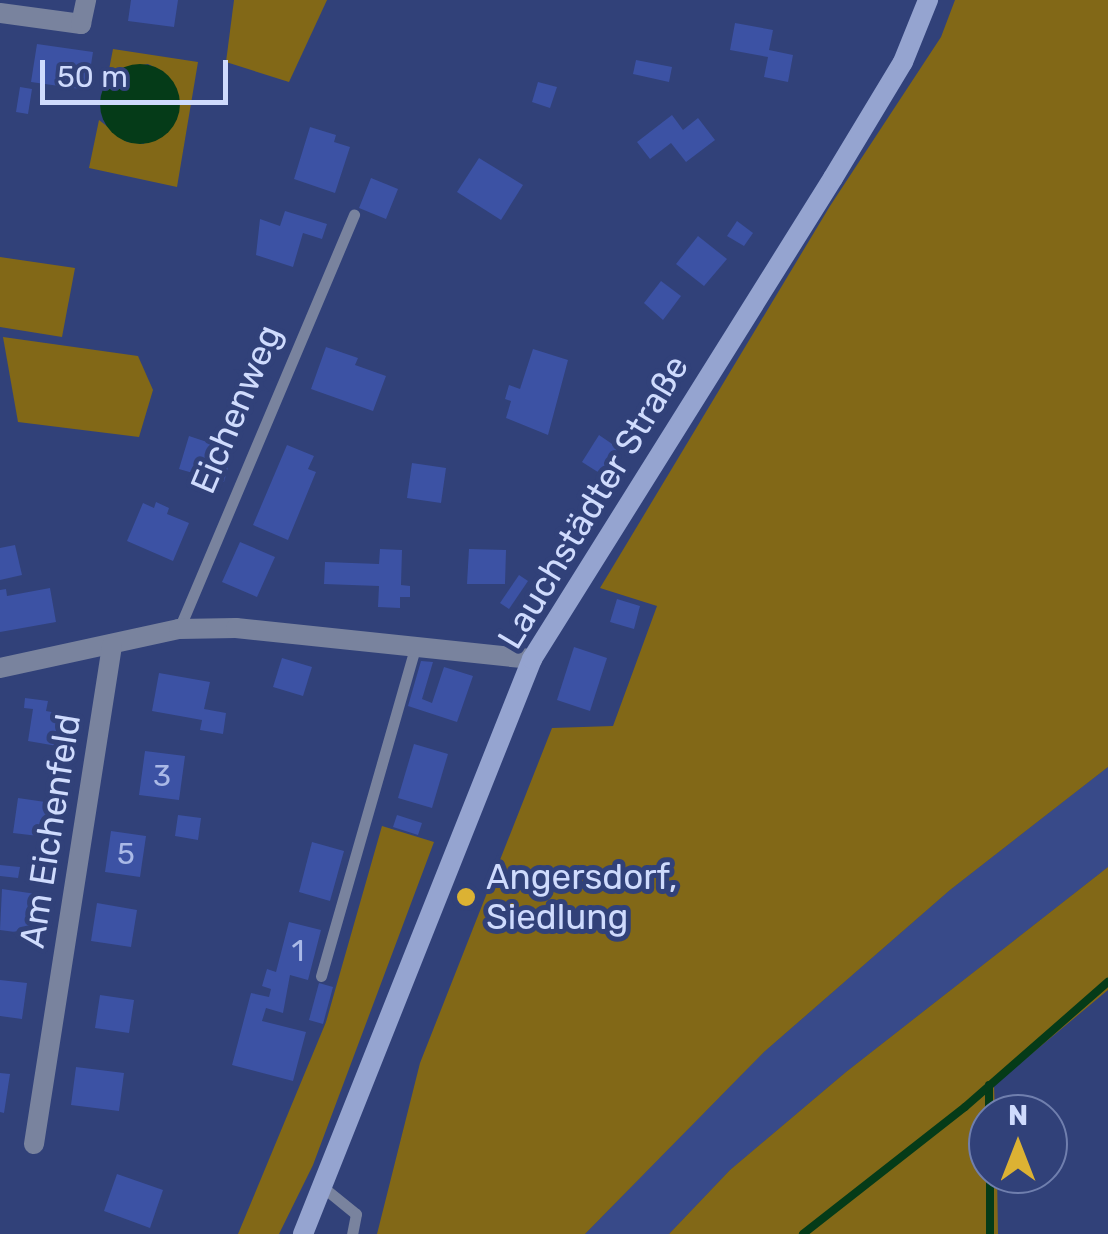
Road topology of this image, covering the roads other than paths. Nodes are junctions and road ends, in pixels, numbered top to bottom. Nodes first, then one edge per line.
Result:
1 (86, 0) edge
2 (928, 0) edge
3 (0, 12) edge
4 (354, 214) dead end
5 (178, 630) junction
6 (416, 645) junction
7 (112, 646) junction
8 (532, 658) junction
9 (0, 668) edge
10 (322, 976) dead end
11 (34, 1144) dead end
12 (324, 1188) junction
13 (303, 1234) edge
14 (352, 1234) edge

1 - 3 street
2 - 8 main road, Lauchstädter Straße
4 - 5 lane, Eichenweg
5 - 6 street
5 - 7 street
6 - 8 street
6 - 10 lane
7 - 9 street
7 - 11 street, Am Eichenfeld
8 - 12 main road, Lauchstädter Straße
12 - 13 main road, Lauchstädter Straße
12 - 14 lane

